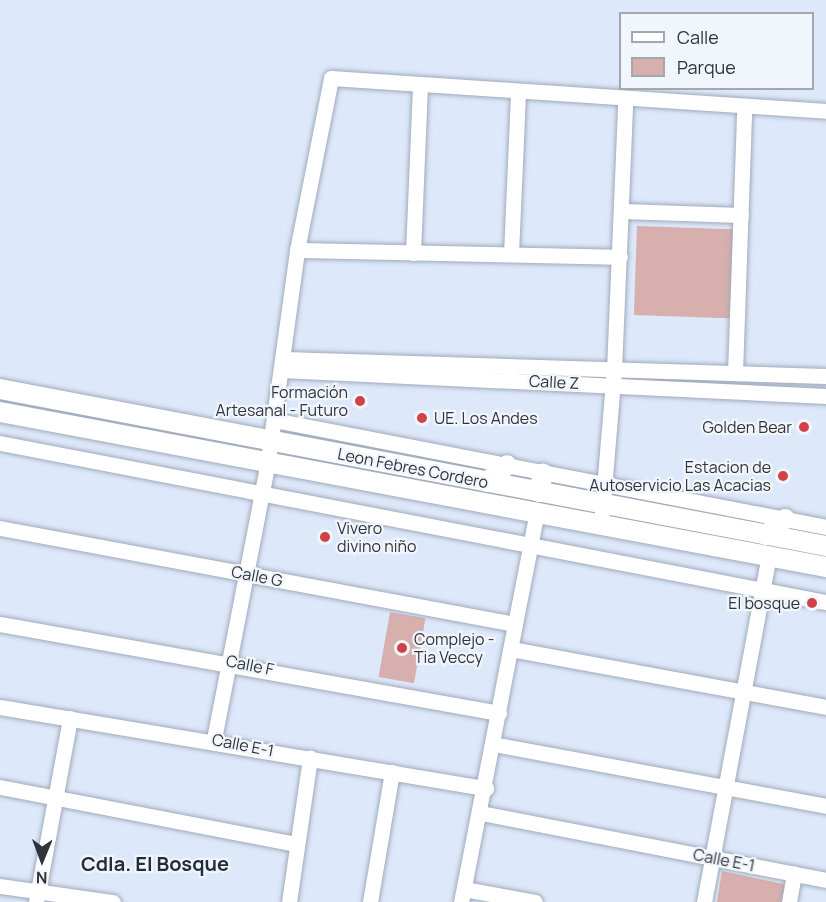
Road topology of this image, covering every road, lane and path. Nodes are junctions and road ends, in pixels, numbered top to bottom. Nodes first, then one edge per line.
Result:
1 (420, 85) junction
2 (518, 94) junction
3 (626, 102) junction
4 (744, 109) junction
5 (826, 111) edge
6 (622, 212) junction
7 (741, 215) junction
8 (297, 250) junction
9 (413, 253) junction
10 (511, 254) junction
11 (620, 256) junction
12 (283, 365) junction
13 (735, 373) junction
14 (826, 376) edge
15 (613, 377) junction
16 (0, 389) edge
17 (826, 396) edge
18 (0, 412) edge
19 (274, 420) junction
20 (271, 440) junction
21 (0, 443) edge
22 (268, 460) junction
23 (507, 465) junction
24 (543, 472) junction
25 (487, 482) junction
26 (259, 494) junction
27 (538, 502) junction
28 (603, 504) junction
29 (785, 519) junction
30 (826, 527) edge
31 (0, 528) edge
32 (766, 535) junction
33 (826, 546) edge
34 (528, 549) junction
35 (769, 556) junction
36 (826, 567) edge
37 (244, 574) junction
38 (763, 590) junction
39 (826, 602) edge
40 (0, 624) edge
41 (515, 624) junction
42 (510, 649) junction
43 (228, 661) junction
44 (744, 690) junction
45 (826, 706) edge
46 (0, 707) edge
47 (499, 713) junction
48 (70, 718) junction
49 (214, 739) junction
50 (493, 744) junction
51 (310, 758) junction
52 (392, 772) junction
53 (723, 783) junction
54 (0, 788) edge
55 (486, 788) junction
56 (57, 799) junction
57 (826, 806) edge
58 (481, 813) junction
59 (297, 844) junction
60 (712, 858) junction
61 (794, 873) junction
62 (826, 880) edge
63 (0, 886) edge
64 (463, 895) edge
65 (37, 897) edge
66 (113, 902) edge
67 (289, 902) edge
68 (370, 902) edge
69 (535, 902) edge
70 (704, 902) edge
71 (789, 902) edge

1 - 2 street
1 - 8 street
1 - 9 street
2 - 3 street
2 - 10 street
3 - 4 street
3 - 6 street
4 - 5 street
4 - 7 street
6 - 7 street
6 - 11 street
7 - 13 street
8 - 9 street
8 - 12 street
9 - 10 street
10 - 11 street
11 - 15 street
12 - 15 street, Calle Z
12 - 19 street
13 - 14 street, Calle Z
13 - 15 street, Calle Z
15 - 17 street, Calle Z
15 - 28 street
16 - 20 street, Leon Febres Cordero
18 - 22 street, Leon Febres Cordero
19 - 20 street
19 - 23 street
20 - 22 street
20 - 25 street, Leon Febres Cordero
21 - 26 street
22 - 26 street
22 - 27 street, Leon Febres Cordero
23 - 24 street
23 - 25 street
24 - 27 street
24 - 28 street
25 - 27 street, Leon Febres Cordero
26 - 34 street
26 - 37 street
27 - 28 street, Leon Febres Cordero
27 - 34 street
28 - 29 street
28 - 32 street, Leon Febres Cordero
28 - 35 street, Leon Febres Cordero
29 - 30 street
29 - 32 street
31 - 37 street, Calle G
32 - 33 street, Leon Febres Cordero
34 - 38 street
34 - 41 street
35 - 36 street, Leon Febres Cordero
35 - 38 street
37 - 41 street, Calle G
37 - 43 street
38 - 39 street
38 - 44 street
40 - 43 street, Calle F
41 - 42 street
42 - 44 street
42 - 47 street
43 - 47 street, Calle F
43 - 49 street
44 - 45 street
44 - 53 street
46 - 48 street, Calle E-1
47 - 50 street
48 - 49 street, Calle E-1
48 - 56 street
49 - 51 street, Calle E-1
50 - 53 street
50 - 55 street
51 - 52 street, Calle E-1
51 - 59 street
52 - 55 street, Calle E-1
52 - 68 street
53 - 57 street
53 - 60 street
54 - 56 street
55 - 58 street
56 - 59 street
56 - 65 street
58 - 60 street, Calle E-1
58 - 64 street
59 - 67 street
60 - 61 street, Calle E-1
60 - 70 street
61 - 62 street, Calle E-1
61 - 71 street
63 - 65 street
64 - 69 street
65 - 66 street

